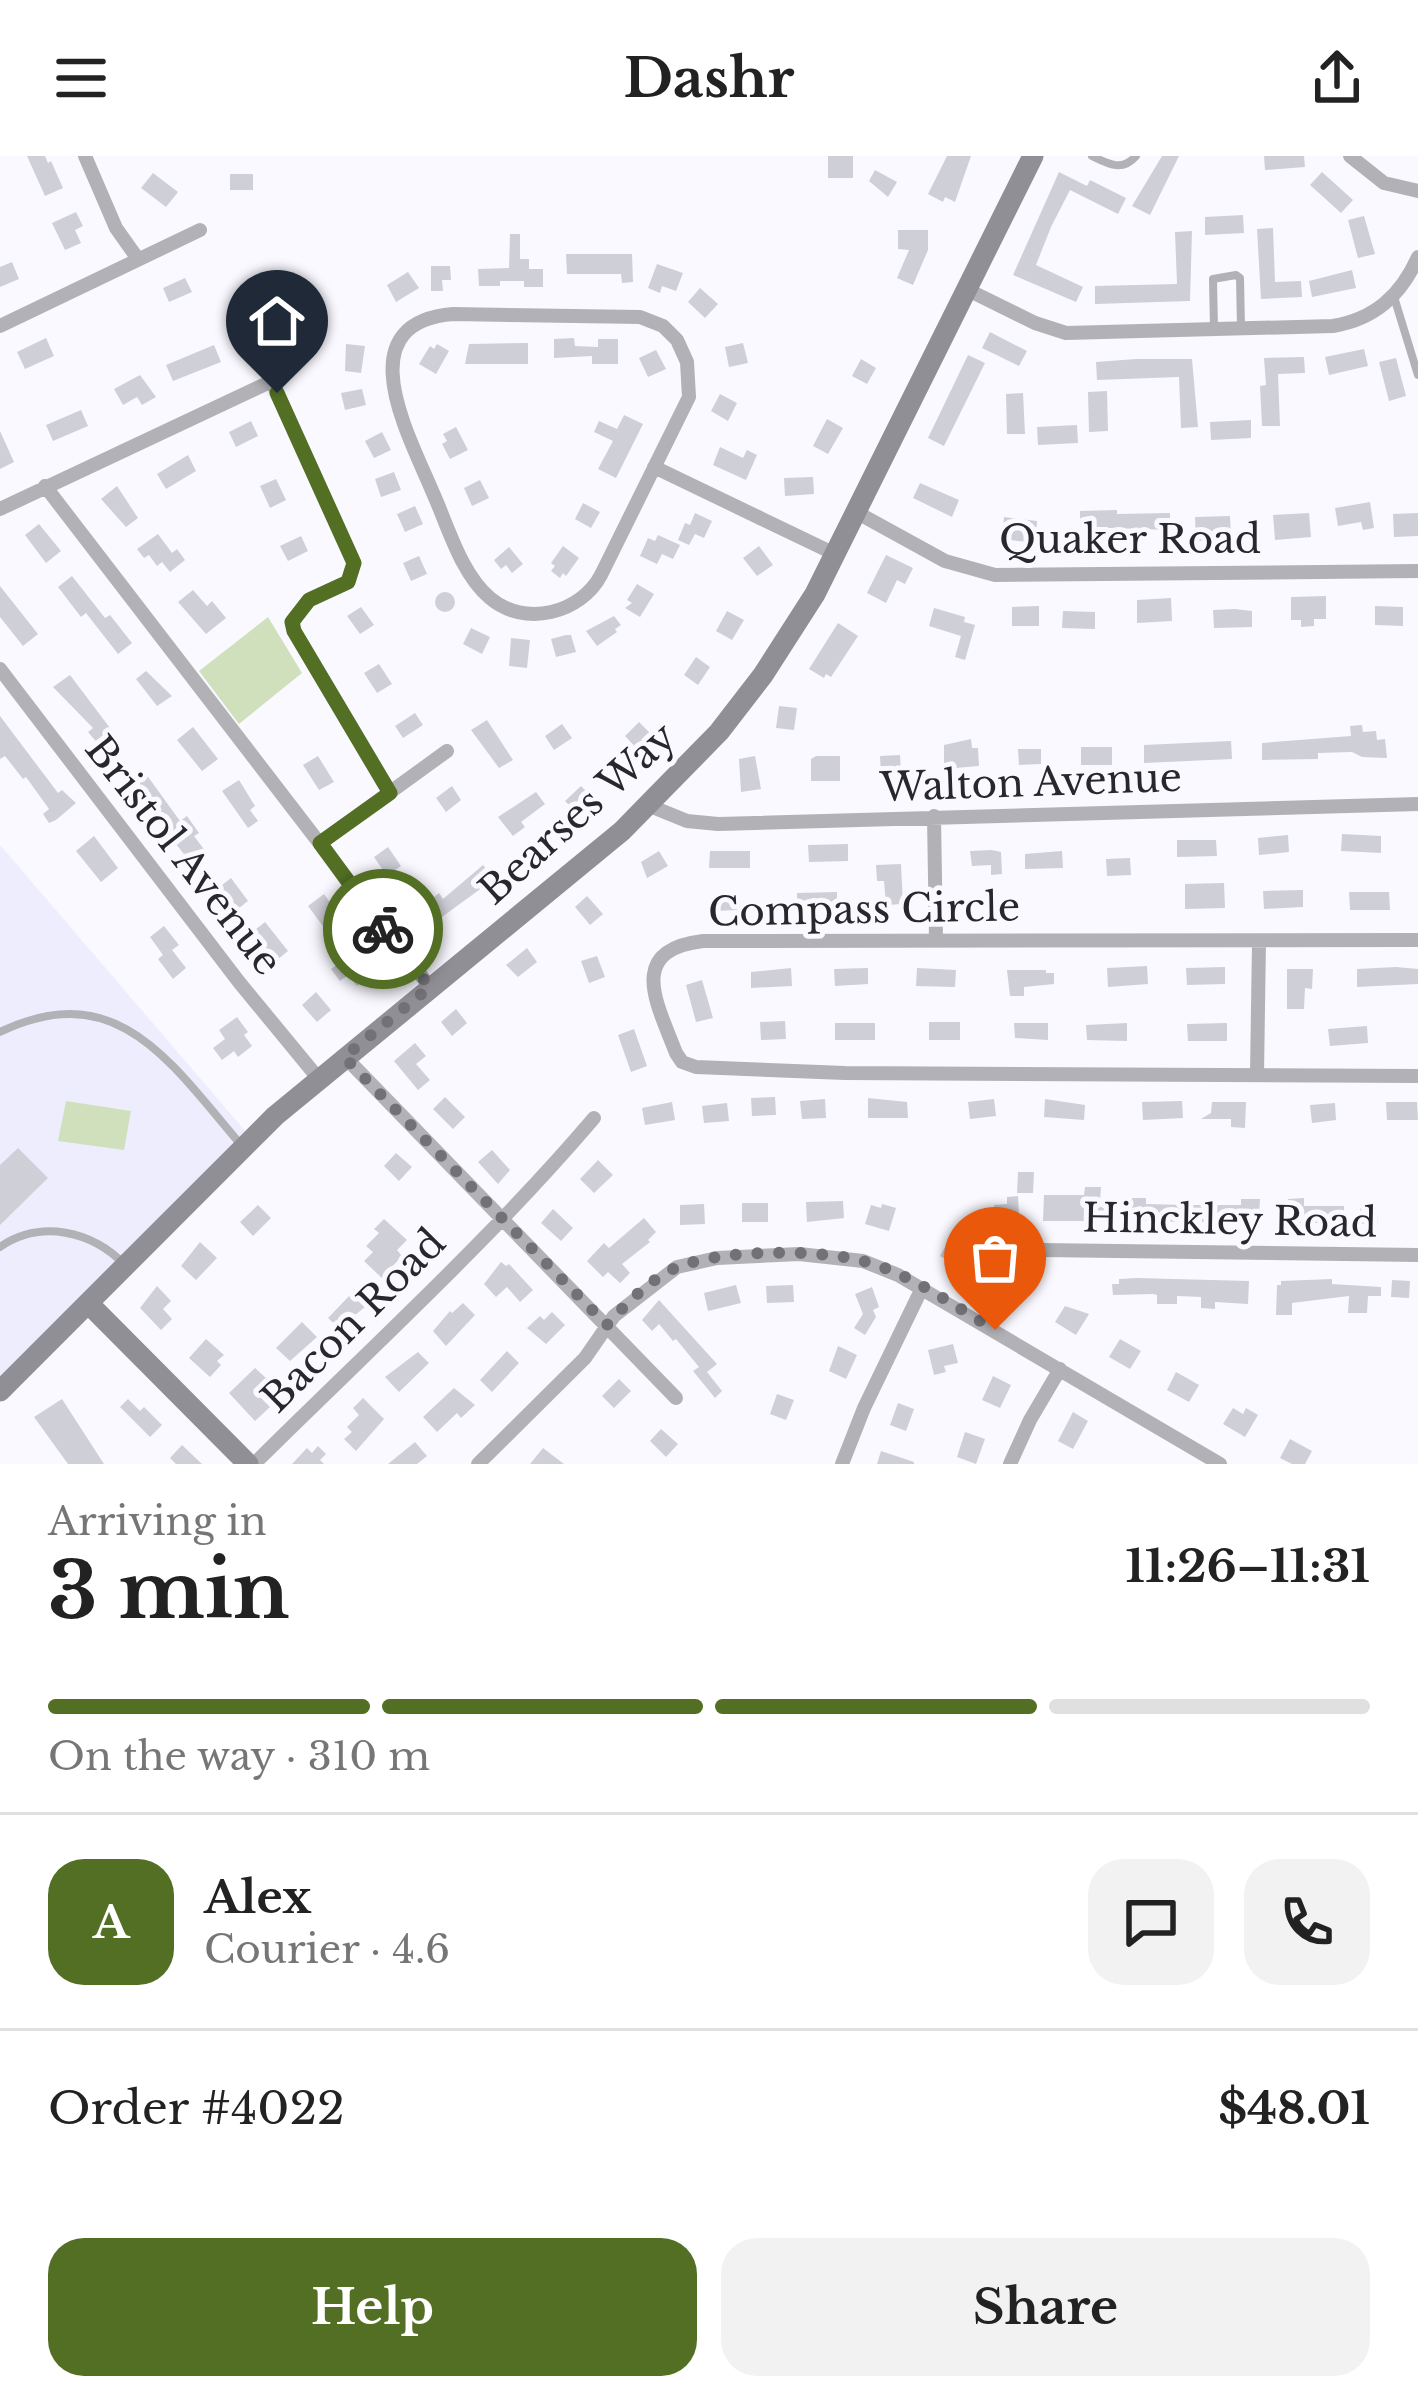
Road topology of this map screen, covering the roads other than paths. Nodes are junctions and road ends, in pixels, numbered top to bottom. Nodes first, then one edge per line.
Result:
1 (85, 156) edge
2 (1033, 156) edge
3 (1092, 156) edge
4 (1136, 156) edge
5 (1350, 156) edge
6 (1418, 191) edge
7 (200, 230) dead end
8 (1418, 257) edge
9 (138, 260) junction
10 (966, 289) junction
11 (1394, 297) junction
12 (0, 326) edge
13 (1241, 329) junction
14 (1214, 332) junction
15 (1418, 375) edge
16 (654, 467) junction
17 (46, 487) junction
18 (0, 509) edge
19 (856, 512) junction
20 (835, 554) junction
21 (1418, 571) edge
22 (0, 669) edge
23 (447, 751) dead end
24 (390, 793) junction
25 (1418, 804) edge
26 (650, 806) junction
27 (934, 815) junction
28 (320, 843) junction
29 (936, 940) junction
30 (1259, 940) junction
31 (1418, 940) edge
32 (430, 987) junction
33 (0, 1032) edge
34 (344, 1057) junction
35 (1257, 1075) junction
36 (1418, 1076) edge
37 (318, 1078) junction
38 (594, 1118) dead end
39 (243, 1148) junction
40 (501, 1219) junction
41 (0, 1247) edge
42 (1040, 1250) dead end
43 (1418, 1255) edge
44 (126, 1266) junction
45 (922, 1288) junction
46 (89, 1304) junction
47 (607, 1325) junction
48 (1060, 1369) junction
49 (0, 1391) edge
50 (676, 1398) dead end
51 (1195, 1458) edge
52 (251, 1464) edge
53 (478, 1464) edge
54 (842, 1464) edge
55 (1010, 1464) edge
56 (1220, 1464) edge

1 - 9 street
2 - 10 main road, Bearses Way
3 - 4 lane
5 - 6 street
7 - 9 street
8 - 11 street
9 - 12 street
10 - 14 street
10 - 19 main road, Bearses Way
11 - 13 street
11 - 15 lane
13 - 14 street
13 - 14 lane
16 - 16 street
16 - 20 street
17 - 18 street
17 - 24 street
17 - 28 street
19 - 20 main road, Bearses Way
19 - 21 street, Quaker Road
20 - 26 main road, Bearses Way
22 - 37 street, Bristol Avenue
23 - 24 street
24 - 28 street
25 - 27 street, Walton Avenue
26 - 27 street, Walton Avenue
26 - 32 main road, Bearses Way
27 - 29 street
28 - 32 street
29 - 30 street, Compass Circle
29 - 35 street, Compass Circle
30 - 31 street, Compass Circle
30 - 35 street
32 - 34 main road, Bearses Way
33 - 39 lane
34 - 37 main road, Bearses Way
34 - 40 street
35 - 36 street, Compass Circle
37 - 39 main road, Bearses Way
38 - 40 street, Bacon Road
39 - 44 main road, Bearses Way
40 - 47 street
40 - 52 street, Bacon Road
41 - 44 lane
42 - 43 street, Hinckley Road
44 - 46 main road, Bearses Way
45 - 47 street
45 - 48 street
45 - 54 street
46 - 49 main road, Bearses Way
46 - 52 main road
47 - 50 street
47 - 53 street
48 - 51 street
48 - 55 street
51 - 56 street

